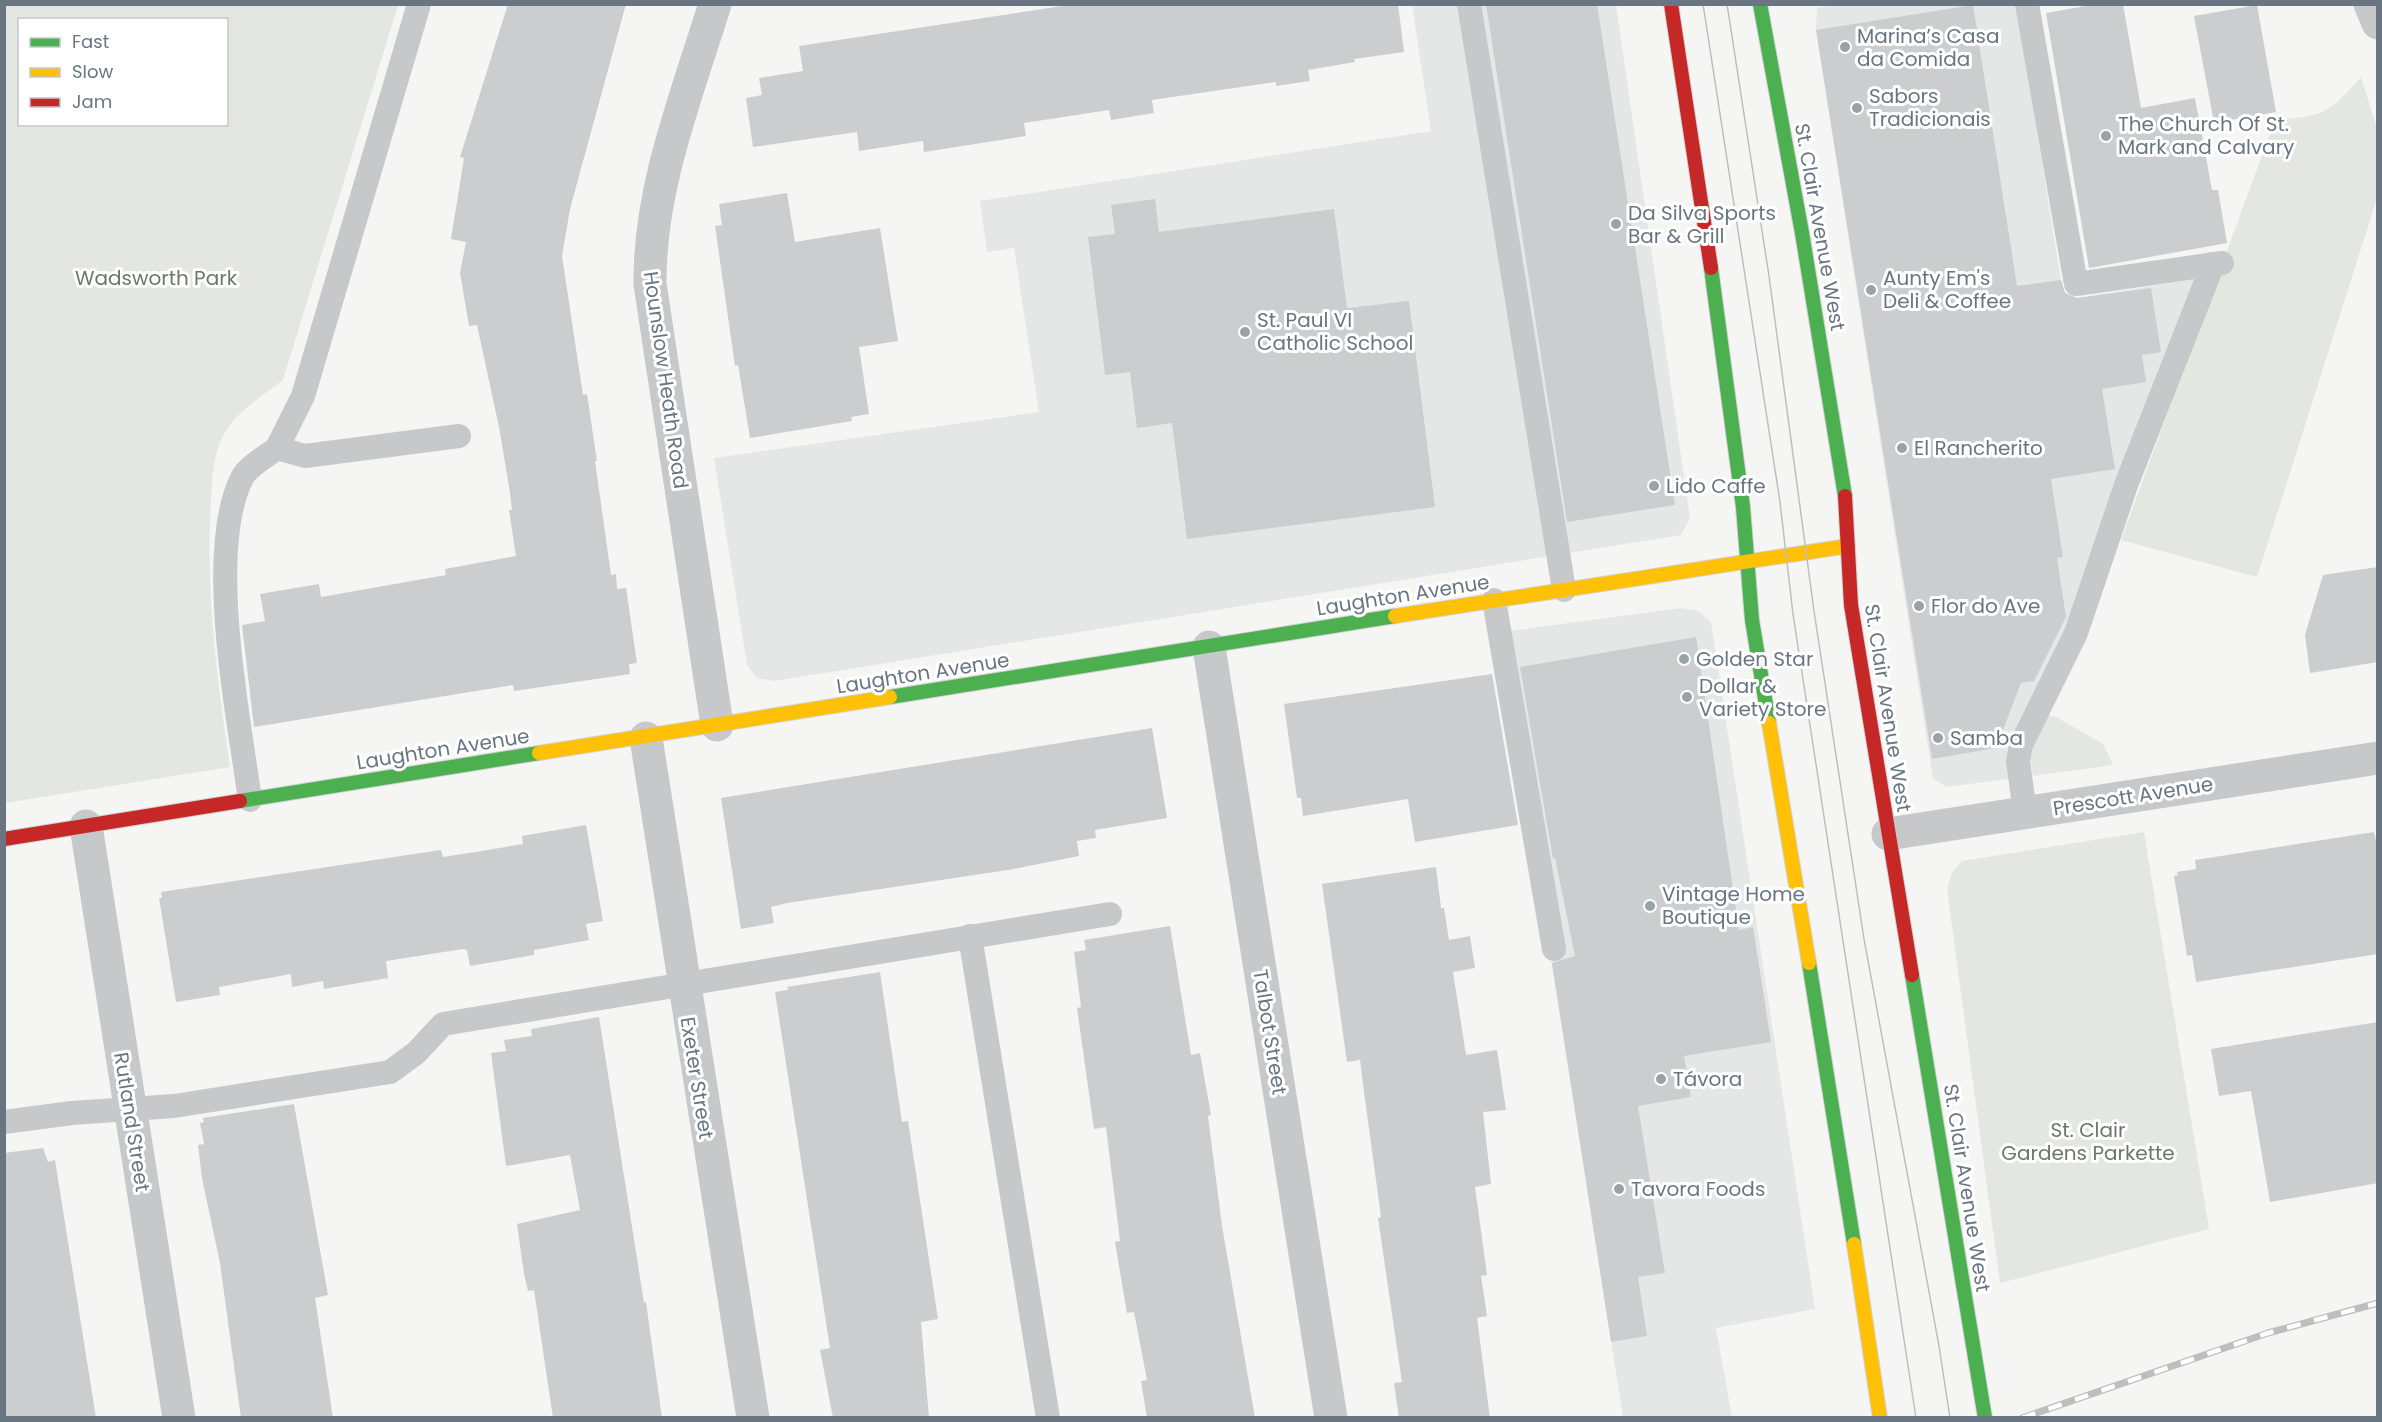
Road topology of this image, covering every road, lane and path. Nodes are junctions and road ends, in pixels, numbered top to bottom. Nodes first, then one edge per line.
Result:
1 (419, 4) edge
2 (715, 4) edge
3 (1469, 4) edge
4 (1671, 4) edge
5 (1760, 4) edge
6 (2027, 4) edge
7 (2370, 4) edge
8 (2378, 23) edge
9 (459, 436) dead end
10 (276, 448) junction
11 (1848, 546) junction
12 (1749, 562) junction
13 (1564, 590) junction
14 (1494, 600) junction
15 (1209, 647) junction
16 (717, 725) junction
17 (646, 738) junction
18 (2378, 758) edge
19 (250, 800) junction
20 (2025, 812) junction
21 (86, 826) junction
22 (1888, 834) junction
23 (4, 839) edge
24 (1110, 914) dead end
25 (970, 936) junction
26 (1554, 950) dead end
27 (682, 984) junction
28 (130, 1107) junction
29 (4, 1122) edge
30 (178, 1418) edge
31 (753, 1418) edge
32 (1048, 1418) edge
33 (1331, 1418) edge
34 (1881, 1418) edge
35 (1984, 1418) edge

1 - 10 lane
2 - 16 street, Hounslow Heath Road
3 - 13 lane
4 - 12 main road
5 - 11 main road, St. Clair Avenue West
6 - 20 lane
7 - 8 street
9 - 10 lane
10 - 19 lane
11 - 12 main road, Laughton Avenue
11 - 22 main road, St. Clair Avenue West
12 - 13 main road, Laughton Avenue
12 - 34 main road
13 - 14 main road, Laughton Avenue
14 - 15 main road, Laughton Avenue
14 - 26 lane
15 - 16 main road, Laughton Avenue
15 - 33 street, Talbot Street
16 - 17 main road, Laughton Avenue
17 - 19 main road, Laughton Avenue
17 - 27 street, Exeter Street
18 - 20 street, Prescott Avenue
19 - 21 main road, Laughton Avenue
20 - 22 street, Prescott Avenue
21 - 23 main road, Laughton Avenue
21 - 28 street, Rutland Street
22 - 35 main road, St. Clair Avenue West
24 - 25 lane
25 - 27 lane
25 - 32 lane
27 - 28 lane
27 - 31 street, Exeter Street
28 - 29 lane
28 - 30 street, Rutland Street

